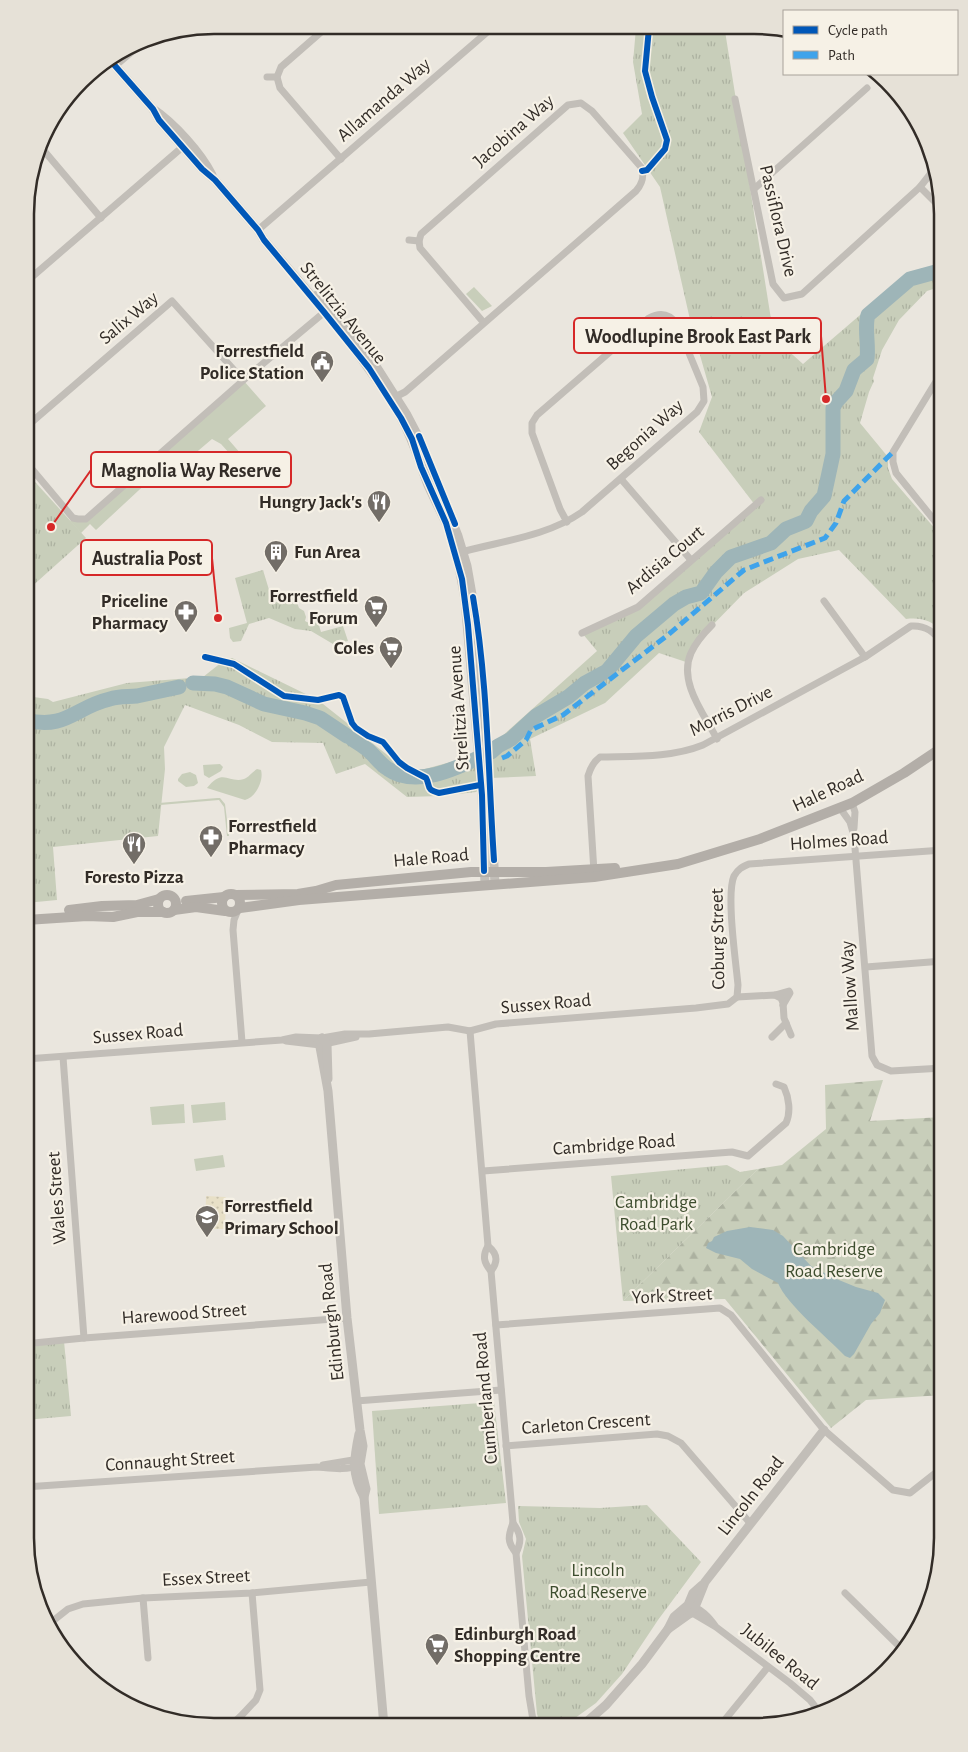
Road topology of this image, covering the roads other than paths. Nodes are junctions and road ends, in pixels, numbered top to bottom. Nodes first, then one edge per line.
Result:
1 (319, 34) edge
2 (485, 34) edge
3 (113, 64) edge
4 (267, 76) dead end
5 (277, 77) junction
6 (867, 88) dead end
7 (736, 99) dead end
8 (185, 145) junction
9 (45, 151) edge
10 (341, 159) junction
11 (930, 174) edge
12 (920, 187) junction
13 (754, 189) junction
14 (934, 201) edge
15 (101, 218) junction
16 (258, 230) junction
17 (410, 240) dead end
18 (420, 241) junction
19 (34, 275) edge
20 (327, 310) junction
21 (484, 323) junction
22 (243, 380) junction
23 (934, 385) edge
24 (393, 398) junction
25 (34, 420) edge
26 (34, 472) edge
27 (621, 478) junction
28 (761, 500) dead end
29 (934, 520) edge
30 (567, 522) junction
31 (459, 553) junction
32 (691, 560) junction
33 (824, 601) dead end
34 (712, 625) dead end
35 (582, 633) dead end
36 (934, 634) edge
37 (865, 658) junction
38 (717, 739) junction
39 (934, 753) edge
40 (852, 803) junction
41 (840, 808) junction
42 (854, 836) junction
43 (934, 851) edge
44 (856, 856) junction
45 (738, 870) joint
46 (489, 872) junction
47 (594, 873) junction
48 (490, 885) junction
49 (236, 895) junction
50 (224, 897) junction
51 (159, 900) junction
52 (171, 907) junction
53 (239, 909) junction
54 (226, 911) junction
55 (34, 913) edge
56 (34, 919) edge
57 (232, 927) junction
58 (934, 962) edge
59 (866, 967) junction
60 (737, 997) junction
61 (728, 1004) joint
62 (786, 1022) junction
63 (470, 1031) junction
64 (791, 1035) dead end
65 (772, 1037) dead end
66 (242, 1042) junction
67 (323, 1043) junction
68 (63, 1057) junction
69 (34, 1059) edge
70 (934, 1069) edge
71 (776, 1084) dead end
72 (483, 1171) junction
73 (488, 1246) junction
74 (491, 1271) junction
75 (347, 1318) junction
76 (496, 1325) junction
77 (84, 1338) junction
78 (34, 1343) edge
79 (501, 1390) junction
80 (356, 1402) junction
81 (824, 1430) junction
82 (506, 1446) junction
83 (356, 1464) junction
84 (934, 1474) edge
85 (34, 1487) edge
86 (513, 1523) junction
87 (750, 1523) junction
88 (516, 1554) junction
89 (371, 1582) junction
90 (252, 1593) junction
91 (846, 1593) dead end
92 (143, 1598) junction
93 (691, 1609) junction
94 (53, 1620) edge
95 (899, 1646) edge
96 (148, 1658) dead end
97 (768, 1666) junction
98 (815, 1708) edge
99 (240, 1717) edge
100 (383, 1718) edge
101 (533, 1718) edge
102 (591, 1718) edge
103 (726, 1718) edge

1 - 5 street
2 - 10 street, Allamanda Way
3 - 8 street, Strelitzia Avenue
4 - 5 street
5 - 10 street, Allamanda Way
6 - 13 street
7 - 13 street, Passiflora Drive
8 - 15 street
8 - 16 street, Strelitzia Avenue
9 - 15 street
10 - 16 street, Allamanda Way
11 - 12 street, Passiflora Drive
12 - 13 street, Passiflora Drive
12 - 14 street
15 - 19 street
16 - 20 street, Strelitzia Avenue
17 - 18 street
18 - 21 street
18 - 21 street, Jacobina Way
20 - 22 street
20 - 24 street, Strelitzia Avenue
21 - 24 street, Jacobina Way
22 - 25 street, Salix Way
22 - 26 street
23 - 29 street
24 - 31 street, Strelitzia Avenue
27 - 30 street, Begonia Way
27 - 30 street, Begonia Way
27 - 32 street
28 - 32 street, Ardisia Court
30 - 31 street, Begonia Way
31 - 46 street, Strelitzia Avenue
31 - 46 street, Strelitzia Avenue
32 - 35 street, Ardisia Court
33 - 37 street
34 - 38 street
36 - 37 street, Morris Drive
37 - 38 street, Morris Drive
38 - 47 street, Morris Drive
39 - 40 main road, Hale Road
40 - 41 main road, Hale Road
40 - 42 street, Mallow Way
41 - 42 street, Mallow Way
41 - 47 main road, Hale Road
42 - 44 street, Mallow Way
43 - 44 street, Holmes Road
44 - 45 street, Holmes Road
44 - 59 street, Mallow Way
45 - 60 street, Coburg Street
46 - 47 main road, Hale Road
46 - 48 street, Strelitzia Avenue
46 - 49 main road, Hale Road
47 - 48 main road, Hale Road
48 - 53 main road, Hale Road
49 - 50 main road
49 - 53 main road
50 - 52 main road
50 - 54 main road
51 - 52 main road
51 - 52 main road
51 - 55 main road
52 - 54 main road
52 - 56 main road
53 - 54 main road
53 - 57 street
54 - 57 street
57 - 66 street
58 - 59 street
59 - 70 street, Mallow Way
60 - 61 street, Coburg Street
60 - 62 street
61 - 63 street, Sussex Road
62 - 64 street
62 - 65 street
63 - 67 street, Sussex Road
63 - 72 street, Cumberland Road
66 - 67 street, Sussex Road
66 - 68 street, Sussex Road
67 - 75 street, Edinburgh Road
68 - 69 street, Sussex Road
68 - 77 street, Wales Street
71 - 72 street, Cambridge Road
72 - 73 street, Cumberland Road
73 - 74 street, Cumberland Road
73 - 74 street, Cumberland Road
74 - 76 street, Cumberland Road
75 - 77 street, Harewood Street
75 - 80 street, Edinburgh Road
76 - 79 street, Cumberland Road
76 - 81 street, York Street
77 - 78 street, Harewood Street
79 - 80 street
79 - 82 street, Cumberland Road
80 - 83 street, Edinburgh Road
81 - 84 street, York Street
81 - 87 street, Lincoln Road
82 - 86 street, Cumberland Road
82 - 87 street, Carleton Crescent
83 - 85 street, Connaught Street
83 - 89 street, Edinburgh Road
86 - 88 street, Cumberland Road
86 - 88 street, Cumberland Road
87 - 93 street, Lincoln Road
88 - 101 street, Cumberland Road
89 - 90 street, Essex Street
89 - 100 street, Edinburgh Road
90 - 92 street, Essex Street
90 - 99 street
91 - 95 street
92 - 94 street, Essex Street
92 - 96 street
93 - 97 street, Jubilee Road
93 - 102 street, Lincoln Road
97 - 98 street, Jubilee Road
97 - 103 street

